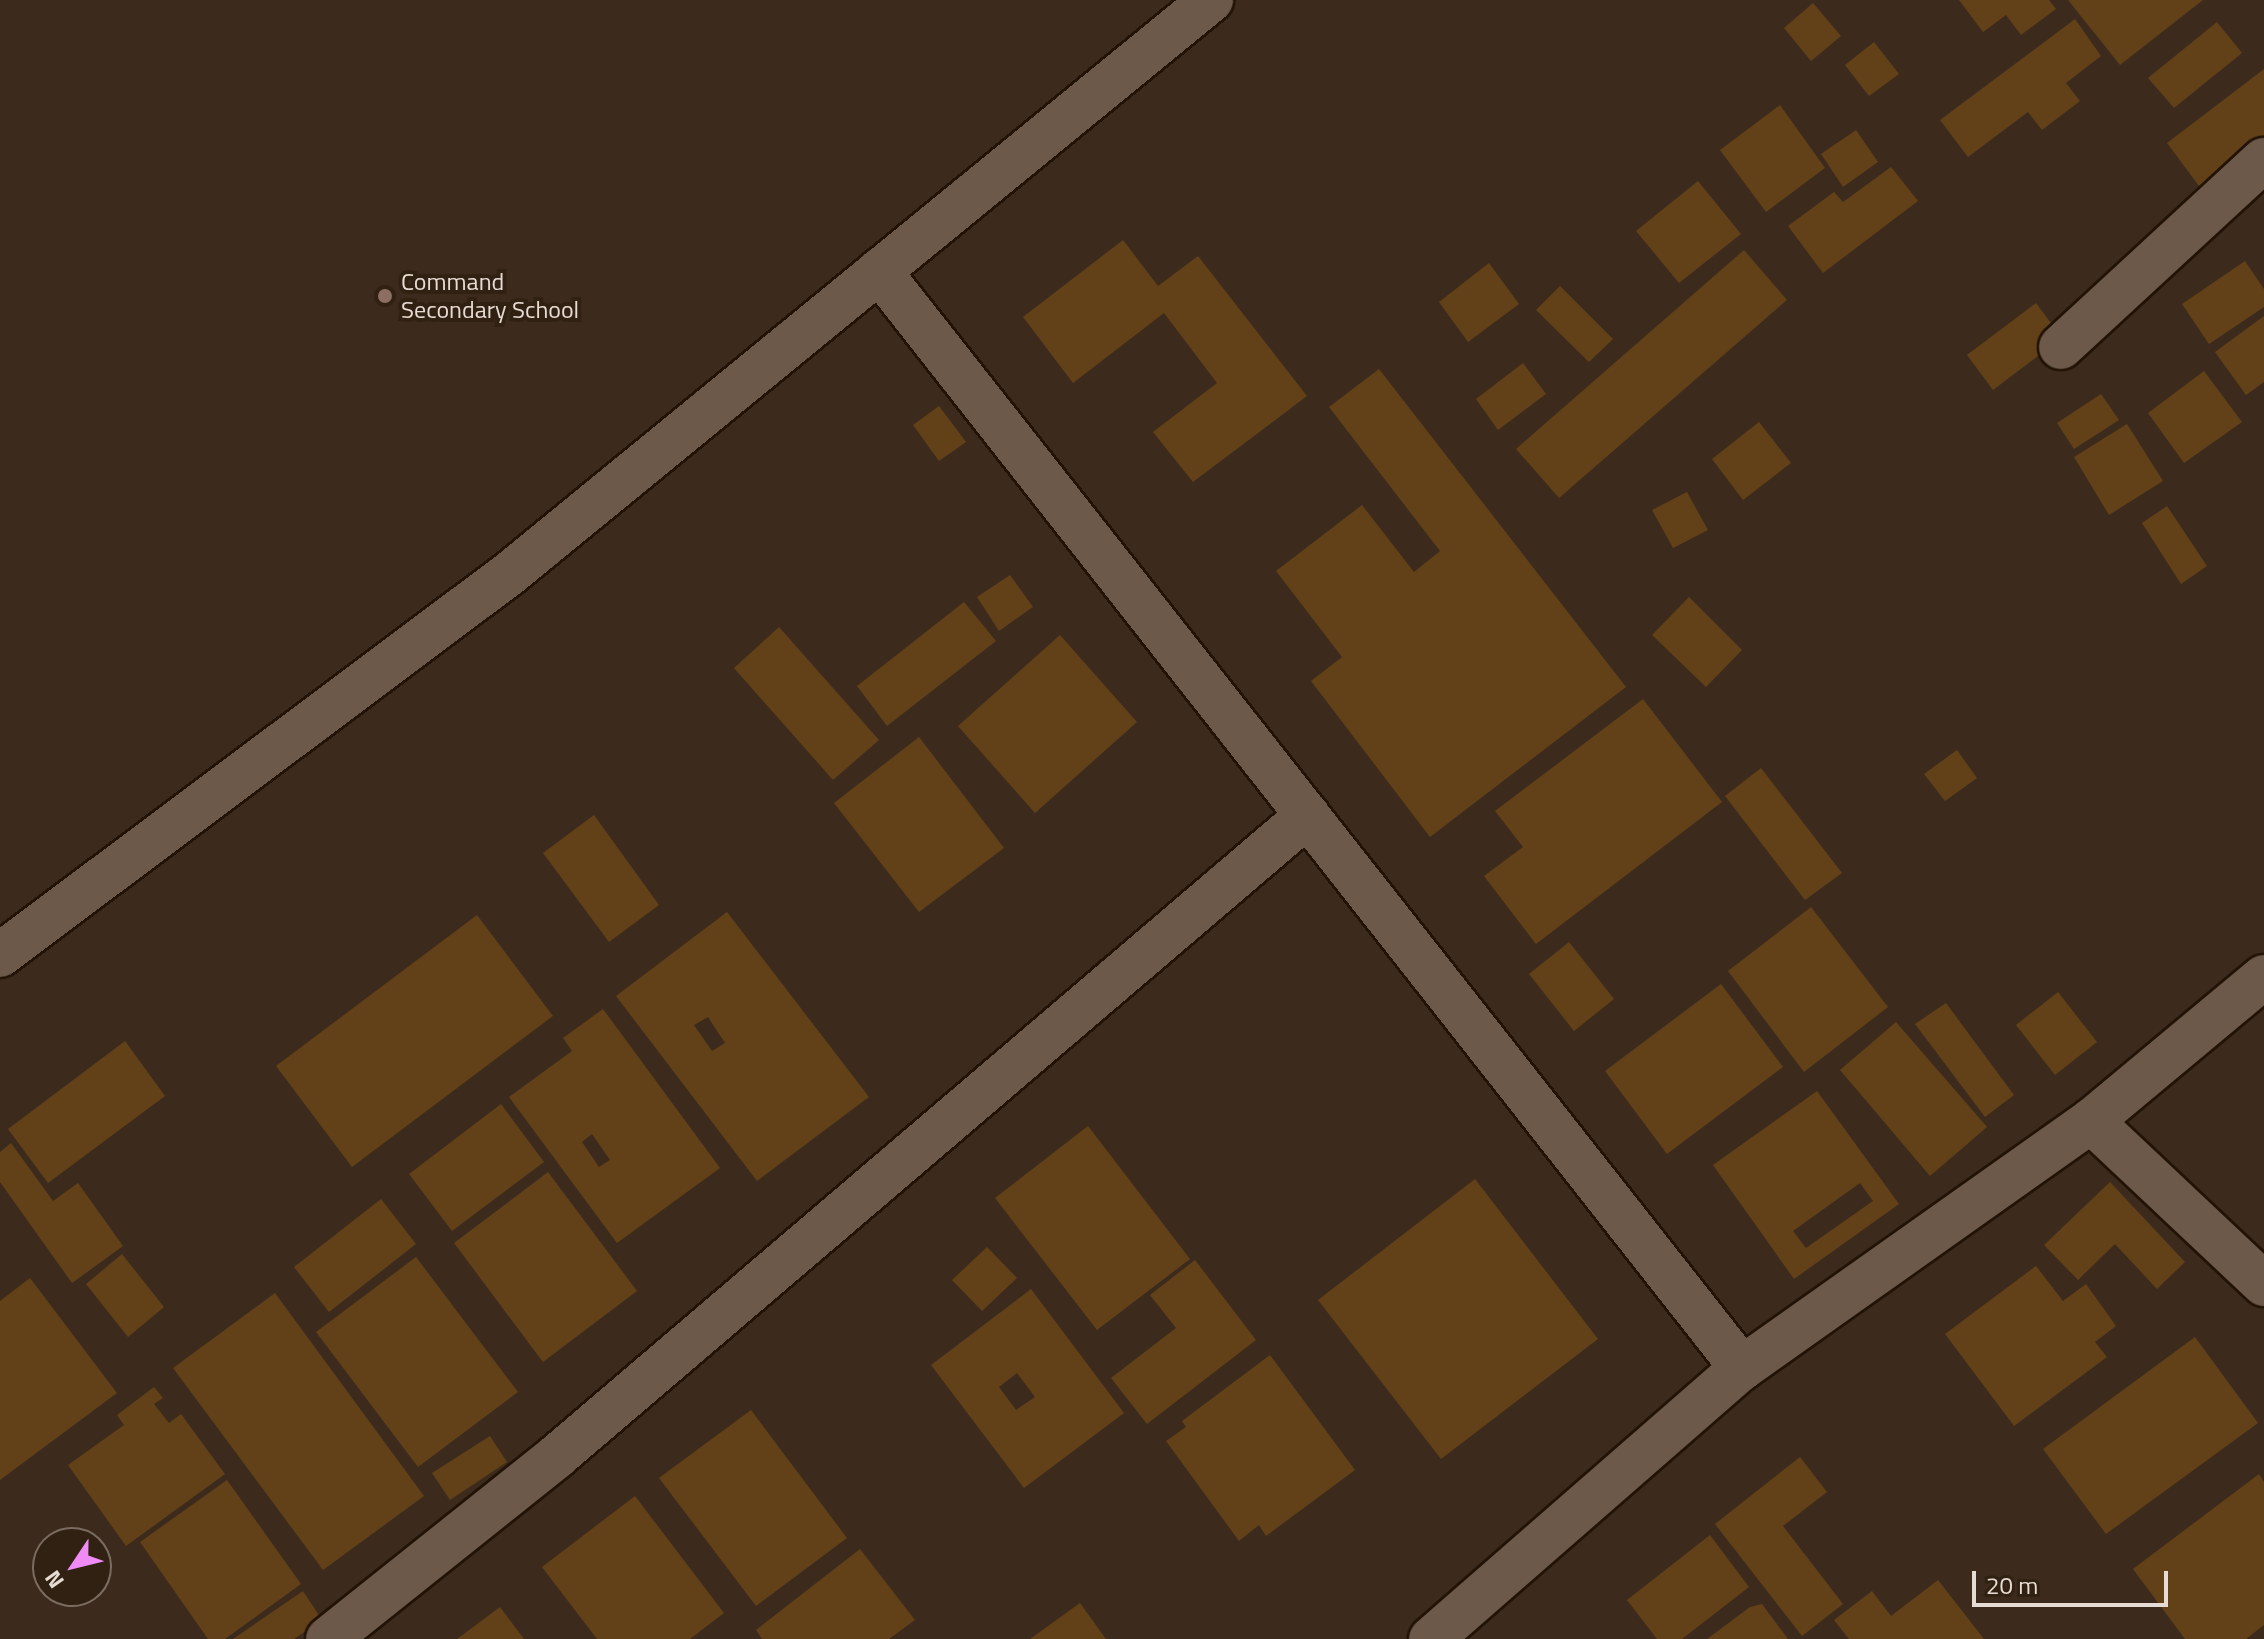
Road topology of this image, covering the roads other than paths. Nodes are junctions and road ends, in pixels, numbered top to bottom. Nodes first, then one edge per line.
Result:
1 (1211, 0) edge
2 (2264, 160) edge
3 (879, 271) junction
4 (2061, 347) dead end
5 (1308, 815) junction
6 (0, 955) edge
7 (2264, 977) edge
8 (2091, 1121) junction
9 (2264, 1284) edge
10 (1742, 1368) junction
11 (328, 1639) edge
12 (1431, 1639) edge

1 - 3 street
2 - 4 street
3 - 5 street
3 - 6 street
5 - 10 street
5 - 11 street
7 - 8 street
8 - 9 street
8 - 10 street
10 - 12 street

